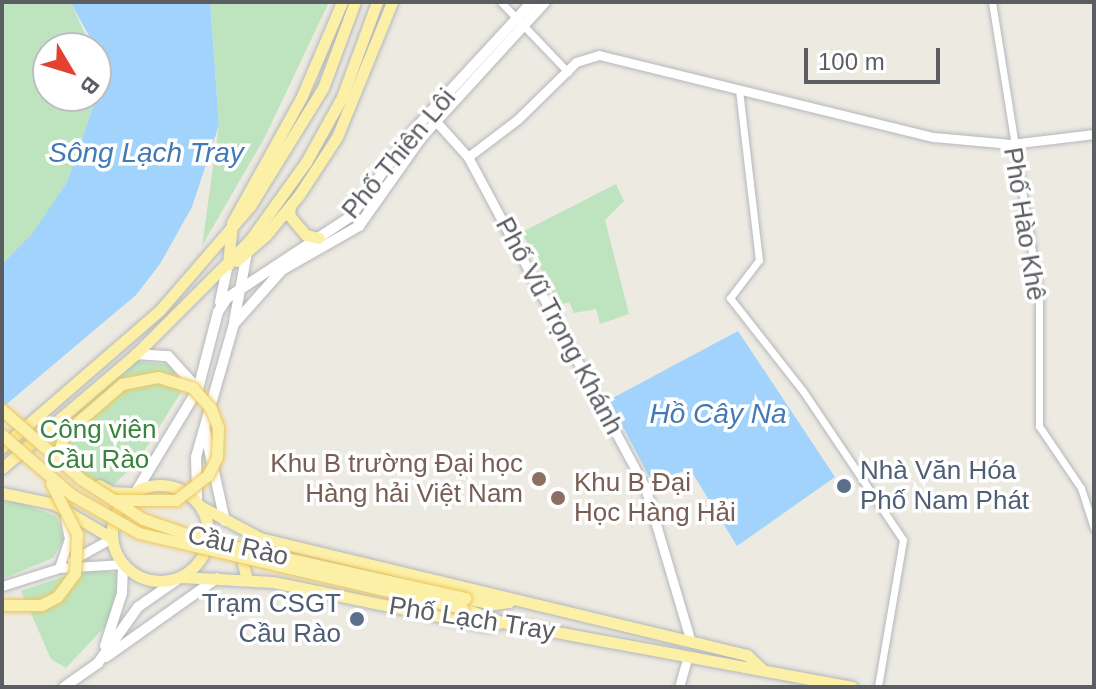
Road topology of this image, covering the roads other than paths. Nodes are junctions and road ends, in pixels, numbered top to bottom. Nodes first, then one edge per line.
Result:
1 (342, 2) edge
2 (355, 2) edge
3 (377, 2) edge
4 (392, 2) edge
5 (501, 2) edge
6 (532, 2) edge
7 (545, 2) edge
8 (992, 2) edge
9 (521, 22) junction
10 (569, 74) junction
11 (739, 90) junction
12 (433, 118) junction
13 (1094, 134) edge
14 (1011, 144) junction
15 (468, 157) junction
16 (290, 206) junction
17 (232, 223) junction
18 (319, 238) junction
19 (250, 240) junction
20 (247, 255) junction
21 (228, 265) junction
22 (239, 285) junction
23 (218, 312) junction
24 (234, 324) junction
25 (136, 354) junction
26 (198, 389) junction
27 (2, 410) edge
28 (204, 425) junction
29 (2, 435) edge
30 (2, 447) edge
31 (2, 468) edge
32 (47, 476) junction
33 (134, 492) junction
34 (2, 493) edge
35 (111, 500) junction
36 (199, 504) junction
37 (57, 506) junction
38 (225, 521) junction
39 (1094, 528) edge
40 (112, 538) junction
41 (260, 538) junction
42 (123, 564) junction
43 (59, 568) junction
44 (181, 577) junction
45 (217, 578) junction
46 (247, 580) junction
47 (2, 586) edge
48 (509, 602) junction
49 (464, 603) junction
50 (2, 605) edge
51 (502, 622) junction
52 (691, 642) junction
53 (687, 659) junction
54 (98, 663) junction
55 (761, 668) junction
56 (64, 687) edge
57 (679, 687) edge
58 (852, 687) edge
59 (878, 687) edge

1 - 17 main road
2 - 17 main road
3 - 19 main road
4 - 16 main road
5 - 9 street
6 - 9 main road, Phố Thiên Lôi
7 - 9 main road, Phố Thiên Lôi
8 - 14 street, Phố Hào Khê
9 - 10 street
9 - 12 main road, Phố Thiên Lôi
10 - 11 street
10 - 15 street
11 - 14 street
11 - 59 street
12 - 15 street, Phố Vũ Trọng Khánh
12 - 18 main road, Phố Thiên Lôi
12 - 24 main road, Phố Thiên Lôi
13 - 14 street
14 - 39 street, Phố Hào Khê
15 - 52 street, Phố Vũ Trọng Khánh
16 - 18 main road
16 - 20 main road
17 - 21 main road
17 - 30 main road
18 - 22 main road, Phố Thiên Lôi
19 - 20 main road
19 - 21 main road
20 - 21 main road
20 - 22 main road
21 - 23 main road
21 - 25 main road
22 - 23 main road, Phố Thiên Lôi
22 - 24 main road
23 - 26 main road, Phố Thiên Lôi
24 - 28 main road, Phố Thiên Lôi
25 - 26 main road
25 - 31 main road
26 - 33 main road, Phố Thiên Lôi
27 - 35 main road, Cầu Rào, bridge
28 - 36 main road, Phố Thiên Lôi
28 - 38 main road
29 - 32 main road, Cầu Rào, bridge
32 - 49 main road, Cầu Rào, bridge
32 - 50 main road, bridge
33 - 35 main road, bridge
33 - 36 main road
33 - 40 main road
34 - 37 main road
35 - 49 main road, Cầu Rào, bridge
36 - 38 main road, Phố Lạch Tray
36 - 44 main road
37 - 40 main road
37 - 43 street
38 - 41 main road, Phố Lạch Tray
40 - 42 main road
40 - 43 street
41 - 46 main road
41 - 48 main road, Phố Lạch Tray
42 - 43 street
42 - 44 main road
42 - 54 main road
43 - 47 street
44 - 45 main road, Phố Lạch Tray
44 - 54 main road
45 - 46 main road, Phố Lạch Tray
45 - 54 main road
46 - 51 main road, Phố Lạch Tray
48 - 49 main road, Cầu Rào
48 - 52 main road, Phố Lạch Tray
49 - 51 main road, Cầu Rào
51 - 53 main road, Phố Lạch Tray
52 - 55 main road, Phố Lạch Tray
53 - 55 main road, Phố Lạch Tray
53 - 57 street
54 - 56 main road
55 - 58 main road, Phố Lạch Tray

